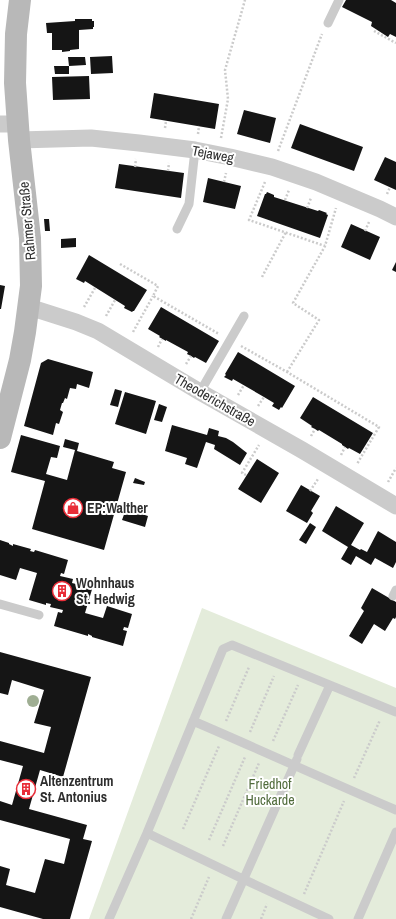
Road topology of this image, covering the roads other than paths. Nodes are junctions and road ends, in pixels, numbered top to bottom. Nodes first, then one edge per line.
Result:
1 (20, 0) edge
2 (339, 0) edge
3 (328, 23) dead end
4 (12, 129) edge
5 (195, 150) junction
6 (396, 217) edge
7 (177, 229) dead end
8 (29, 307) junction
9 (244, 316) dead end
10 (200, 392) junction
11 (0, 438) edge
12 (396, 506) edge
13 (0, 604) edge
14 (39, 614) dead end
15 (330, 685) junction
16 (396, 712) edge
17 (194, 721) junction
18 (296, 760) junction
19 (396, 810) edge
20 (396, 832) edge
21 (147, 833) junction
22 (243, 879) junction
23 (109, 919) edge
24 (226, 919) edge
25 (329, 919) edge
26 (358, 919) edge

1 - 4 main road, Rahmer Straße
2 - 3 lane
4 - 5 street, Tejaweg
4 - 8 main road, Rahmer Straße
5 - 6 street, Tejaweg
5 - 7 lane
8 - 10 street, Theoderichstraße
8 - 11 main road, Rahmer Straße
9 - 10 lane
10 - 12 street, Theoderichstraße
13 - 14 lane
15 - 16 lane
15 - 17 lane
15 - 18 lane
17 - 18 lane
17 - 21 lane
18 - 19 lane
18 - 22 lane
20 - 26 lane
21 - 22 lane
21 - 23 lane
22 - 24 lane
22 - 25 lane

